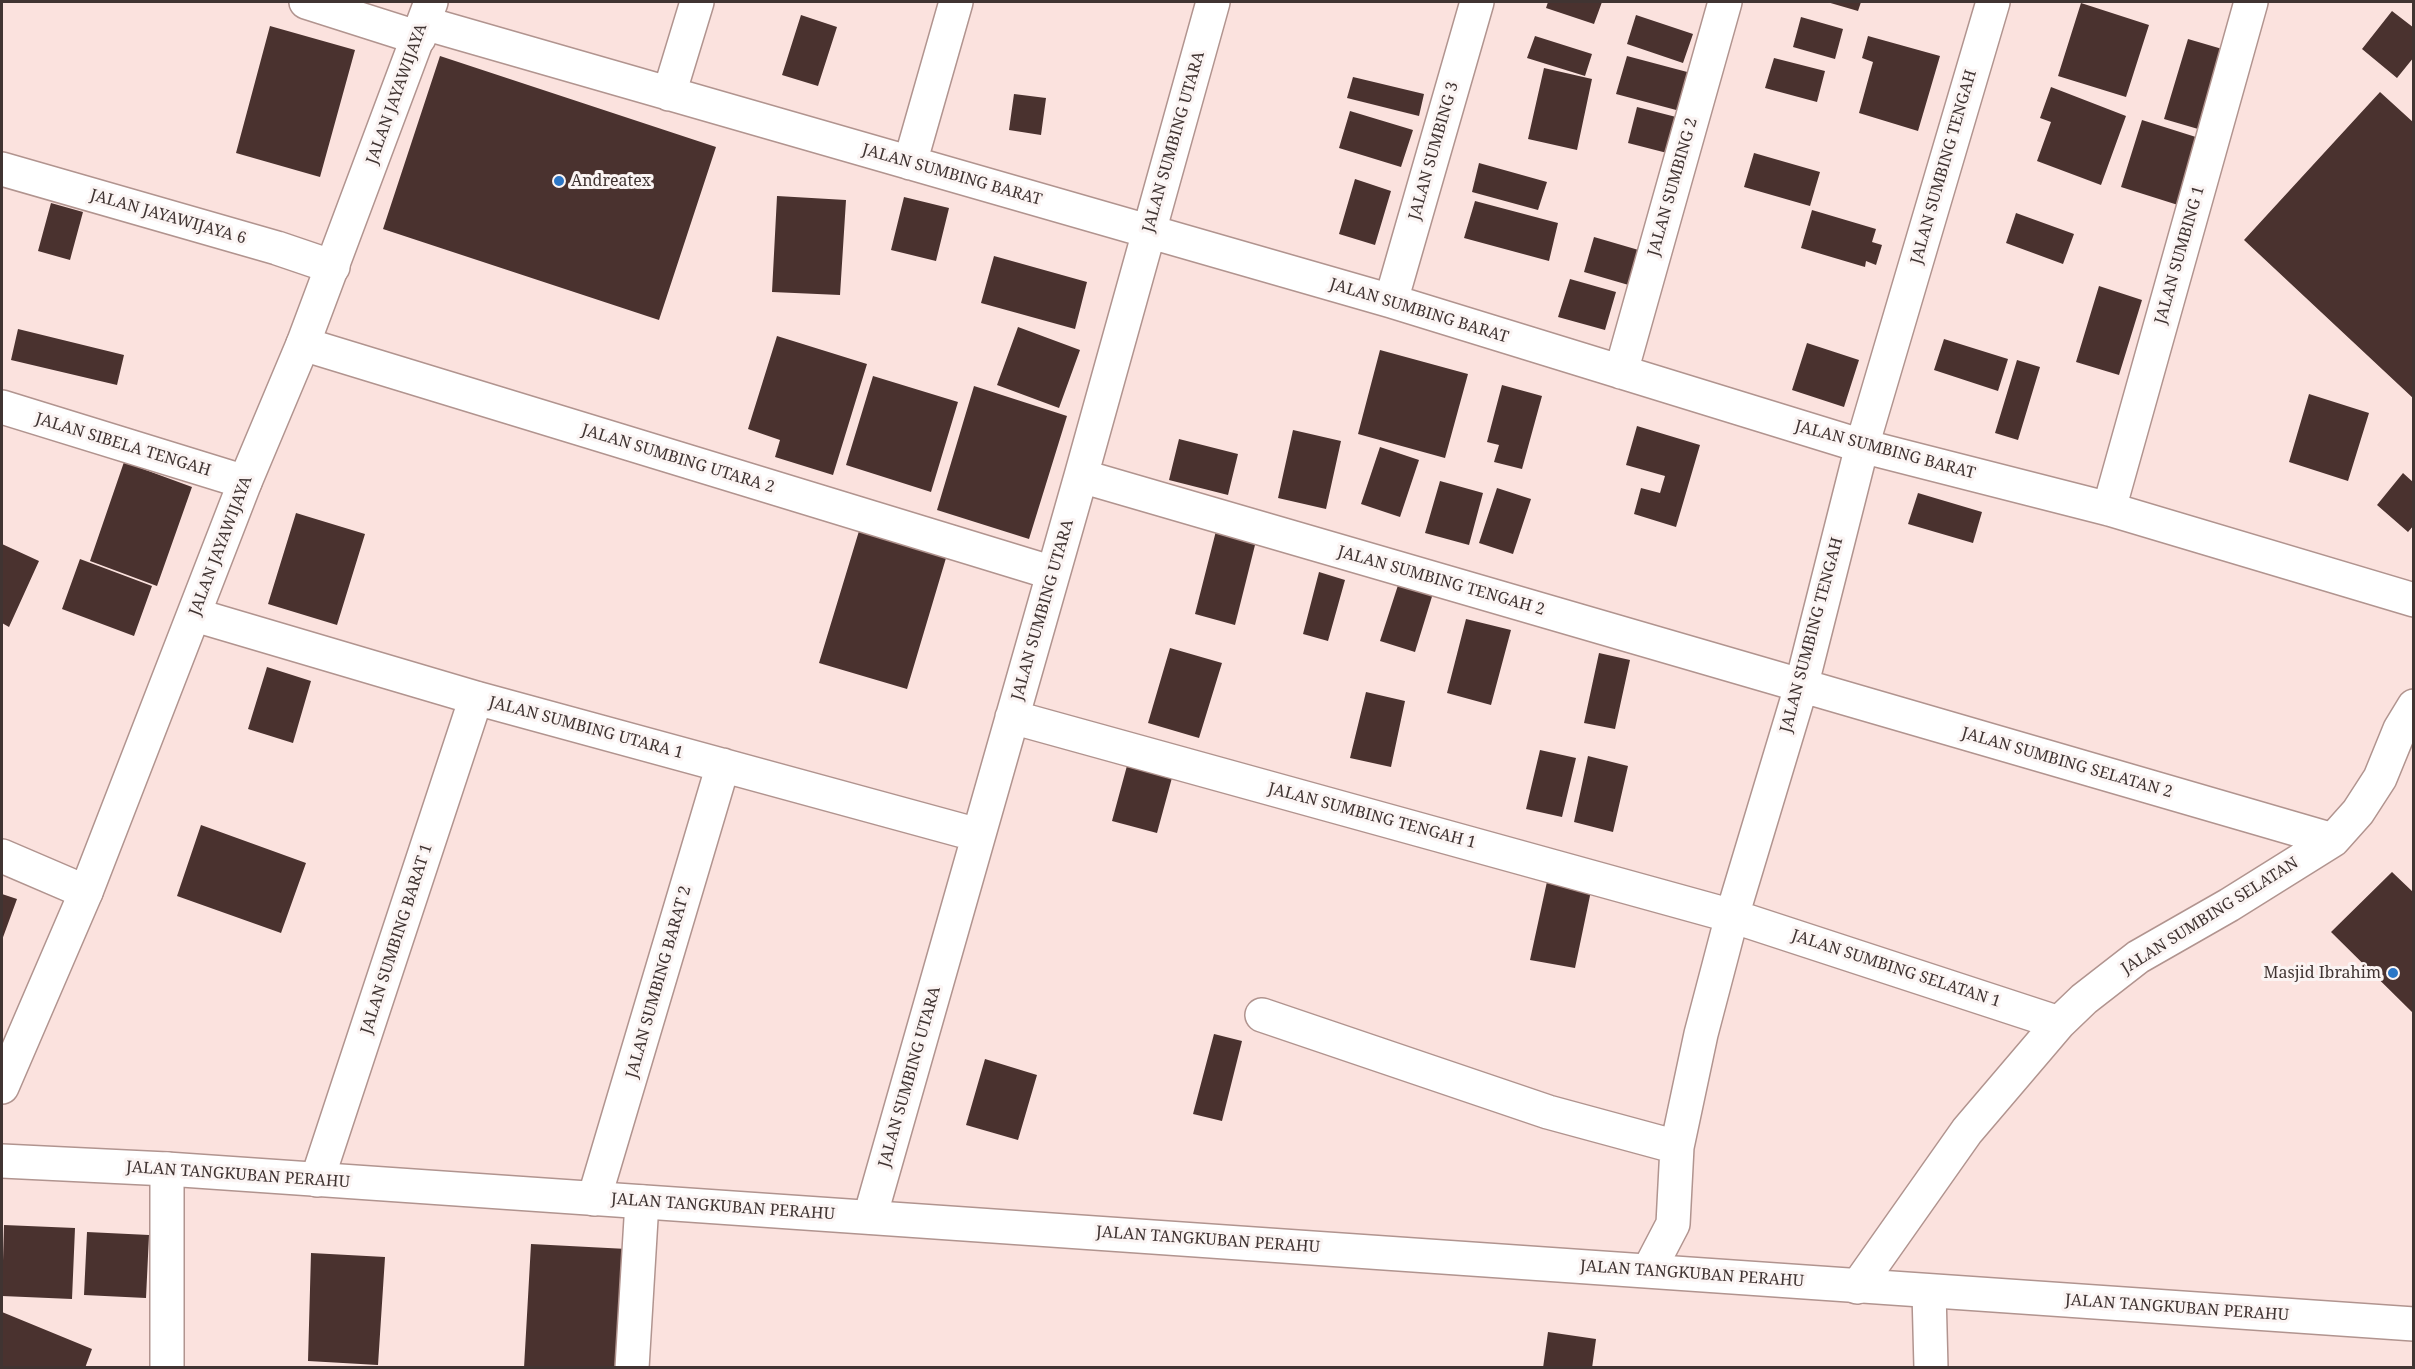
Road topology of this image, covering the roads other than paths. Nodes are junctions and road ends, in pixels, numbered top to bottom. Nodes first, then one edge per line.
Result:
1 (306, 2) edge
2 (697, 2) edge
3 (956, 2) edge
4 (1212, 2) edge
5 (1477, 2) edge
6 (1725, 2) edge
7 (1993, 2) edge
8 (2251, 2) edge
9 (424, 21) edge
10 (669, 94) junction
11 (910, 163) junction
12 (2, 169) edge
13 (1148, 232) junction
14 (333, 267) junction
15 (1391, 301) junction
16 (303, 344) junction
17 (1621, 372) junction
18 (2, 407) edge
19 (1862, 446) junction
20 (1081, 476) junction
21 (245, 482) junction
22 (2109, 509) junction
23 (1053, 573) junction
24 (2414, 600) edge
25 (195, 615) junction
26 (1801, 687) junction
27 (476, 698) junction
28 (2414, 706) edge
29 (1012, 717) junction
30 (723, 765) junction
31 (978, 835) junction
32 (2333, 840) junction
33 (2, 856) edge
34 (86, 892) junction
35 (1732, 916) junction
36 (1262, 1015) dead end
37 (2059, 1023) junction
38 (2, 1087) edge
39 (1677, 1147) junction
40 (2, 1161) edge
41 (167, 1169) junction
42 (317, 1180) junction
43 (594, 1199) junction
44 (642, 1202) junction
45 (870, 1217) junction
46 (1649, 1270) junction
47 (1857, 1287) junction
48 (1929, 1292) junction
49 (2414, 1323) edge
50 (639, 1364) edge
51 (167, 1368) edge
52 (1931, 1368) edge

1 - 9 street, JALAN SUMBING BARAT
2 - 10 street
3 - 11 street
4 - 13 street, JALAN SUMBING UTARA
5 - 15 street, JALAN SUMBING 3
6 - 17 street, JALAN SUMBING 2
7 - 19 street, JALAN SUMBING TENGAH
8 - 22 street, JALAN SUMBING 1
9 - 10 street, JALAN SUMBING BARAT
9 - 14 street, JALAN JAYAWIJAYA
10 - 11 street, JALAN SUMBING BARAT
11 - 13 street, JALAN SUMBING BARAT
12 - 14 street, JALAN JAYAWIJAYA 6
13 - 15 street, JALAN SUMBING BARAT
13 - 20 street, JALAN SUMBING UTARA
14 - 16 street, JALAN JAYAWIJAYA
15 - 17 street, JALAN SUMBING BARAT
16 - 21 street, JALAN JAYAWIJAYA
16 - 23 street, JALAN SUMBING UTARA 2
17 - 19 street, JALAN SUMBING BARAT
18 - 21 street, JALAN SIBELA TENGAH
19 - 22 street, JALAN SUMBING BARAT
19 - 26 street, JALAN SUMBING TENGAH
20 - 23 street, JALAN SUMBING UTARA
20 - 26 street, JALAN SUMBING TENGAH 2
21 - 25 street, JALAN JAYAWIJAYA
22 - 24 street, JALAN SUMBING BARAT
23 - 29 street, JALAN SUMBING UTARA
25 - 27 street, JALAN SUMBING UTARA 1
25 - 34 street, JALAN JAYAWIJAYA
26 - 32 street, JALAN SUMBING SELATAN 2
26 - 35 street, JALAN SUMBING TENGAH
27 - 30 street, JALAN SUMBING UTARA 1
27 - 42 street, JALAN SUMBING BARAT 1
28 - 32 street, JALAN SUMBING SELATAN
29 - 31 street, JALAN SUMBING UTARA
29 - 35 street, JALAN SUMBING TENGAH 1
30 - 31 street, JALAN SUMBING UTARA 1
30 - 43 street, JALAN SUMBING BARAT 2
31 - 45 street, JALAN SUMBING UTARA
32 - 37 street, JALAN SUMBING SELATAN
33 - 34 street
34 - 38 street, JALAN JAYAWIJAYA
35 - 37 street, JALAN SUMBING SELATAN 1
35 - 39 street, JALAN SUMBING TENGAH
36 - 39 street
37 - 47 street, JALAN SUMBING SELATAN
39 - 46 street, JALAN SUMBING TENGAH
40 - 41 street, JALAN TANGKUBAN PERAHU
41 - 42 street, JALAN TANGKUBAN PERAHU
41 - 51 street
42 - 43 street, JALAN TANGKUBAN PERAHU
43 - 44 street, JALAN TANGKUBAN PERAHU
44 - 45 street, JALAN TANGKUBAN PERAHU
44 - 50 street
45 - 46 street, JALAN TANGKUBAN PERAHU
46 - 47 street, JALAN TANGKUBAN PERAHU
47 - 48 street, JALAN TANGKUBAN PERAHU
48 - 49 street, JALAN TANGKUBAN PERAHU
48 - 52 street

